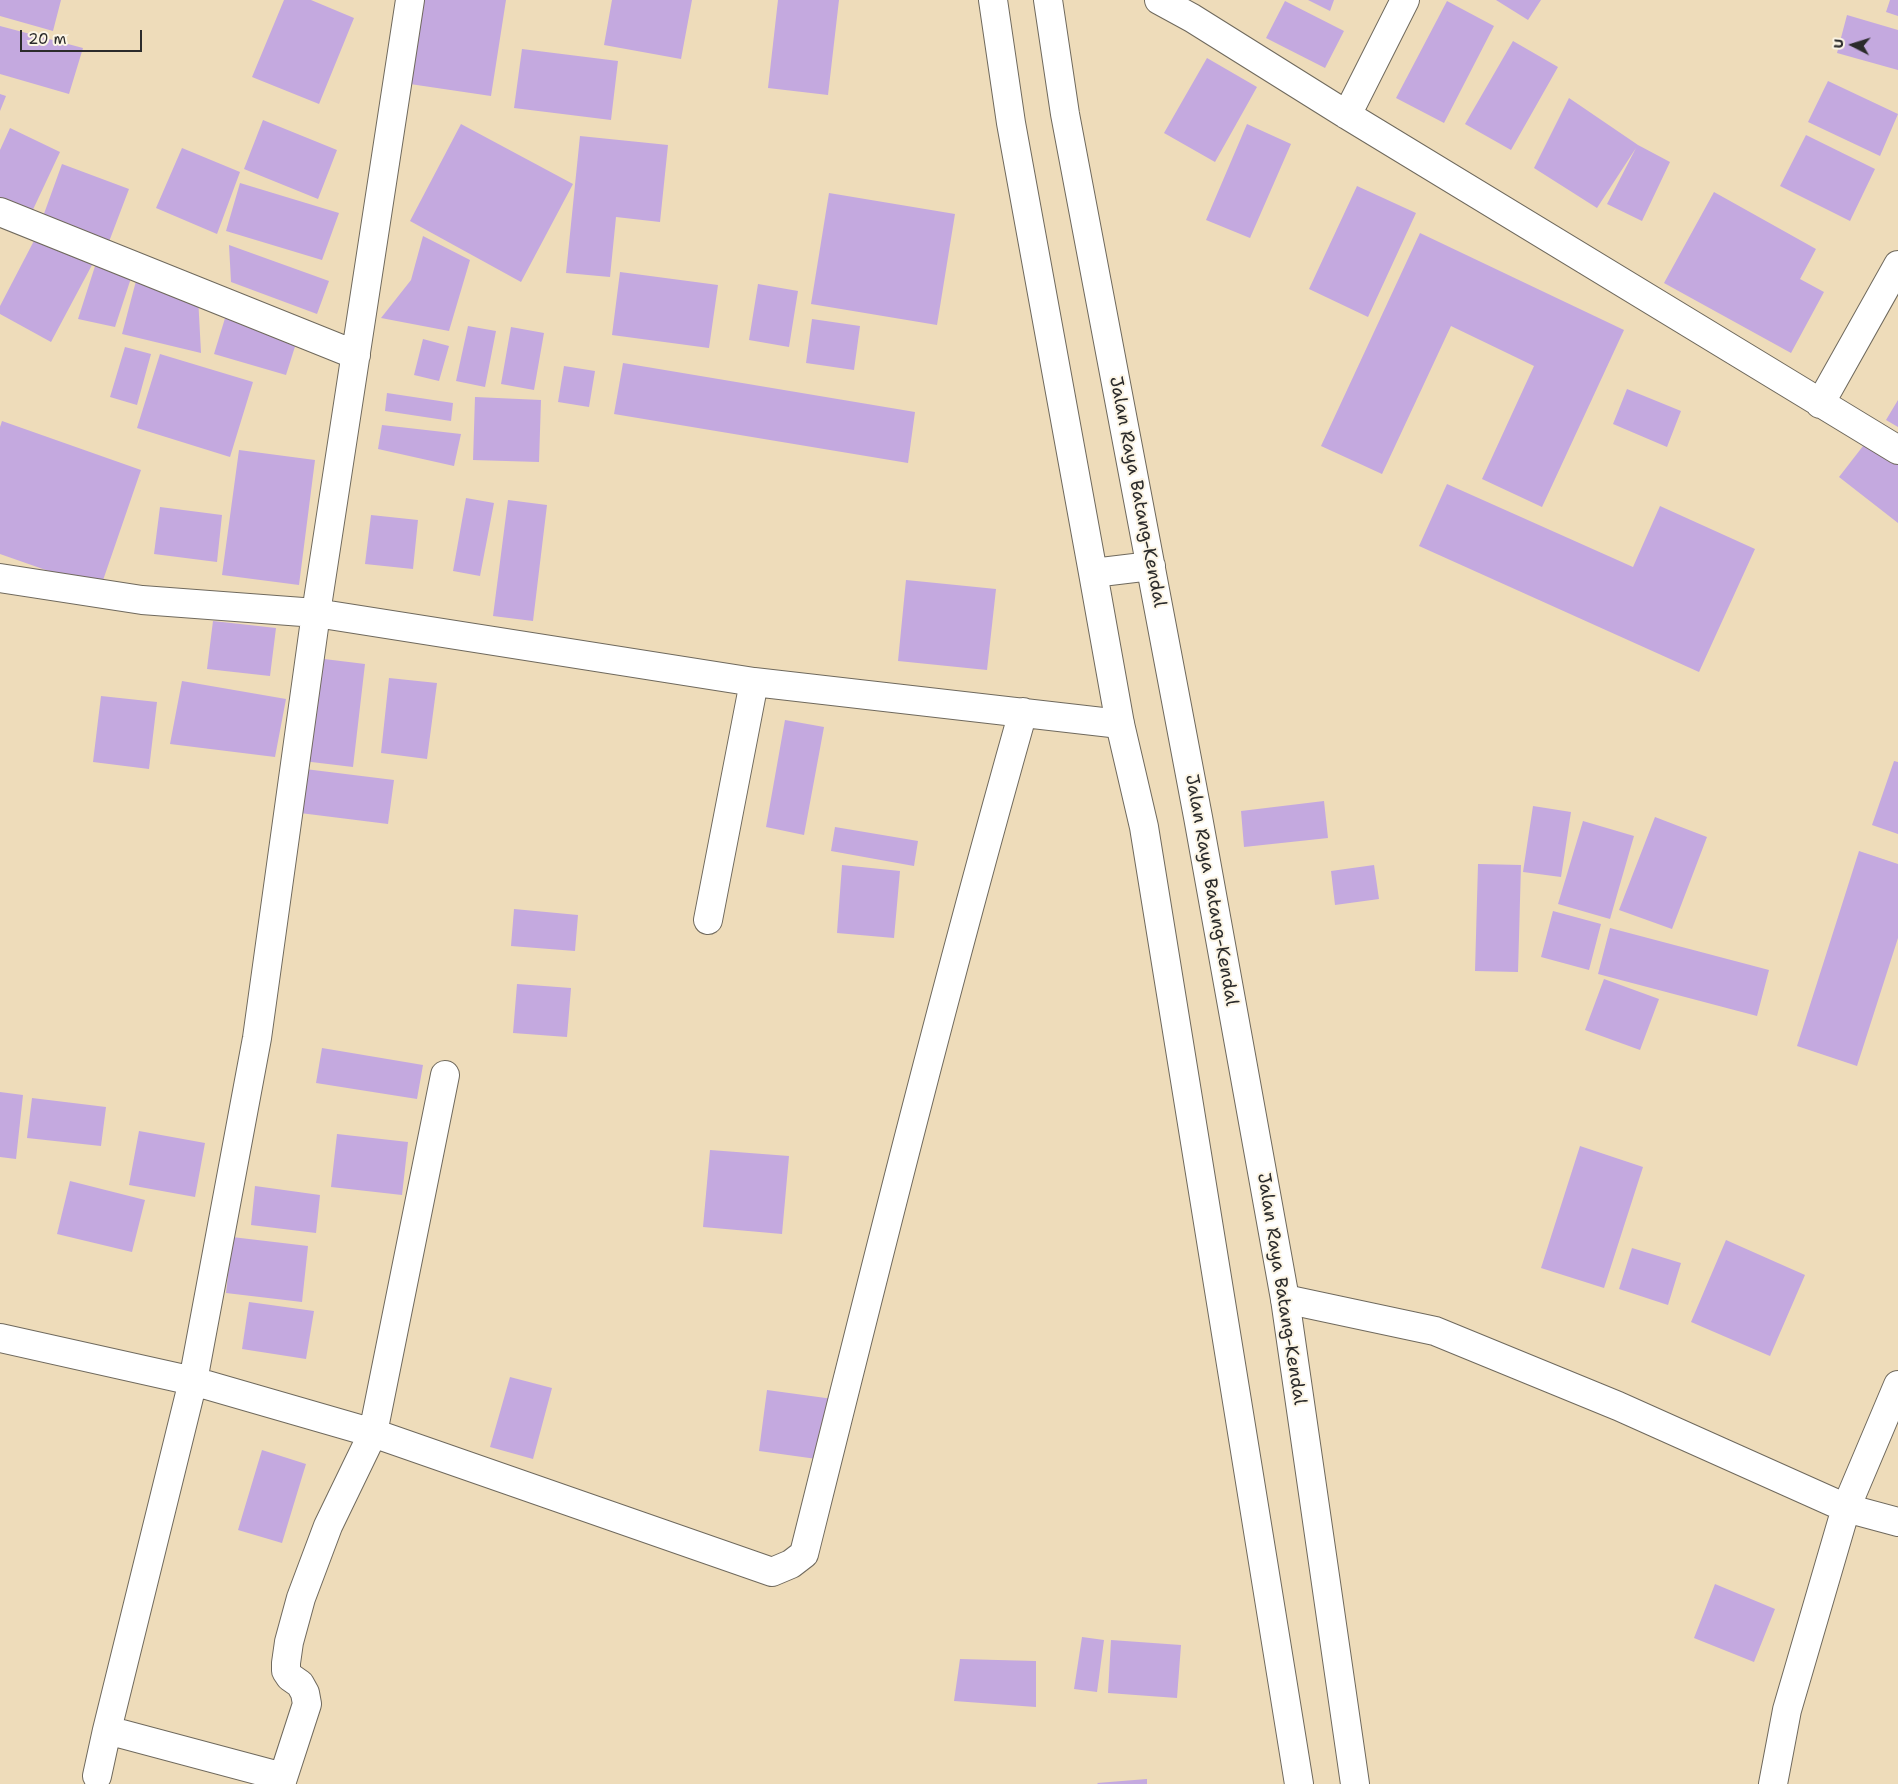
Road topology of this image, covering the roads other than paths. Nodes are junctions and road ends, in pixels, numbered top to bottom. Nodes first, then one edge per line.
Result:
1 (410, 0) edge
2 (993, 0) edge
3 (1048, 0) edge
4 (1159, 0) edge
5 (1405, 0) edge
6 (1194, 9) edge
7 (1347, 115) junction
8 (0, 212) edge
9 (1898, 266) edge
10 (356, 355) junction
11 (1820, 404) junction
12 (1898, 450) edge
13 (1151, 566) junction
14 (1093, 573) junction
15 (0, 578) edge
16 (316, 613) junction
17 (754, 682) junction
18 (1023, 712) junction
19 (1120, 724) junction
20 (708, 920) dead end
21 (445, 1075) dead end
22 (1285, 1299) junction
23 (0, 1338) edge
24 (193, 1381) junction
25 (1898, 1386) edge
26 (373, 1433) junction
27 (1846, 1508) junction
28 (1898, 1522) edge
29 (107, 1730) junction
30 (97, 1776) dead end
31 (282, 1780) edge
32 (1299, 1784) edge
33 (1355, 1784) edge
34 (1773, 1784) edge

1 - 10 main road
2 - 14 main road
3 - 13 main road, Jalan Raya Batang-Kendal
4 - 6 main road
5 - 7 main road
6 - 7 main road
7 - 11 main road
8 - 10 main road
9 - 11 main road
10 - 16 main road
11 - 12 main road
13 - 14 main road
13 - 22 main road, Jalan Raya Batang-Kendal
14 - 19 main road
15 - 16 main road
16 - 17 main road
16 - 24 main road
17 - 18 main road
17 - 20 main road
18 - 19 main road
18 - 26 main road
19 - 32 main road
21 - 26 main road
22 - 27 main road
22 - 33 main road, Jalan Raya Batang-Kendal
23 - 24 main road
24 - 26 main road
24 - 29 main road
25 - 27 main road
26 - 31 main road
27 - 28 main road
27 - 34 main road
29 - 30 main road
29 - 31 main road

